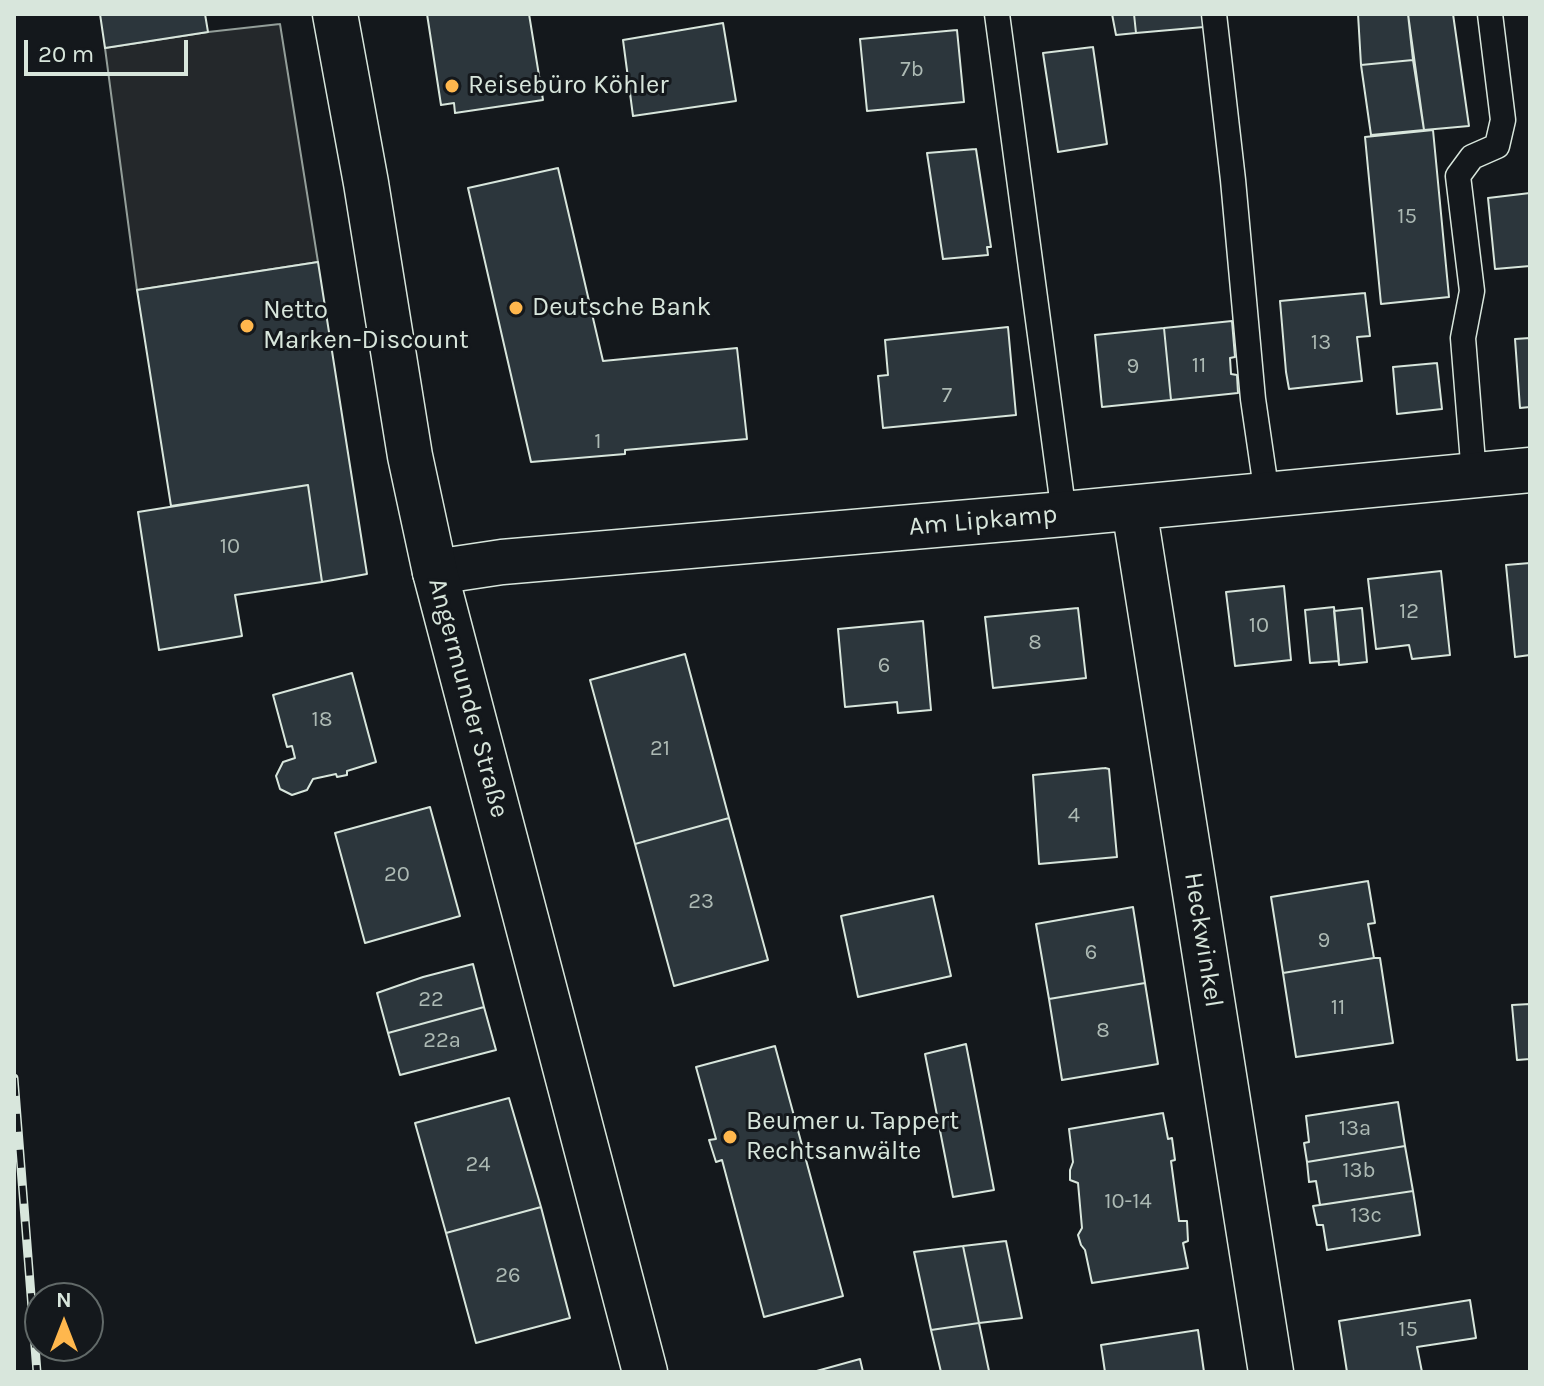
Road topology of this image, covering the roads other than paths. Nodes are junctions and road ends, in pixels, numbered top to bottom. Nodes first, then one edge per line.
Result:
1 (335, 14) edge
2 (997, 14) edge
3 (1214, 14) edge
4 (1490, 14) edge
5 (1530, 470) edge
6 (1474, 475) junction
7 (1267, 495) junction
8 (1134, 508) junction
9 (1064, 514) junction
10 (435, 572) junction
11 (645, 1372) edge
12 (1271, 1372) edge

1 - 10 street, Angermunder Straße
2 - 9 lane
3 - 7 lane
4 - 6 lane
5 - 6 street, Am Lipkamp
6 - 7 street, Am Lipkamp
7 - 8 street, Am Lipkamp
8 - 9 street, Am Lipkamp
8 - 12 street, Heckwinkel
9 - 10 street, Am Lipkamp
10 - 11 street, Angermunder Straße

